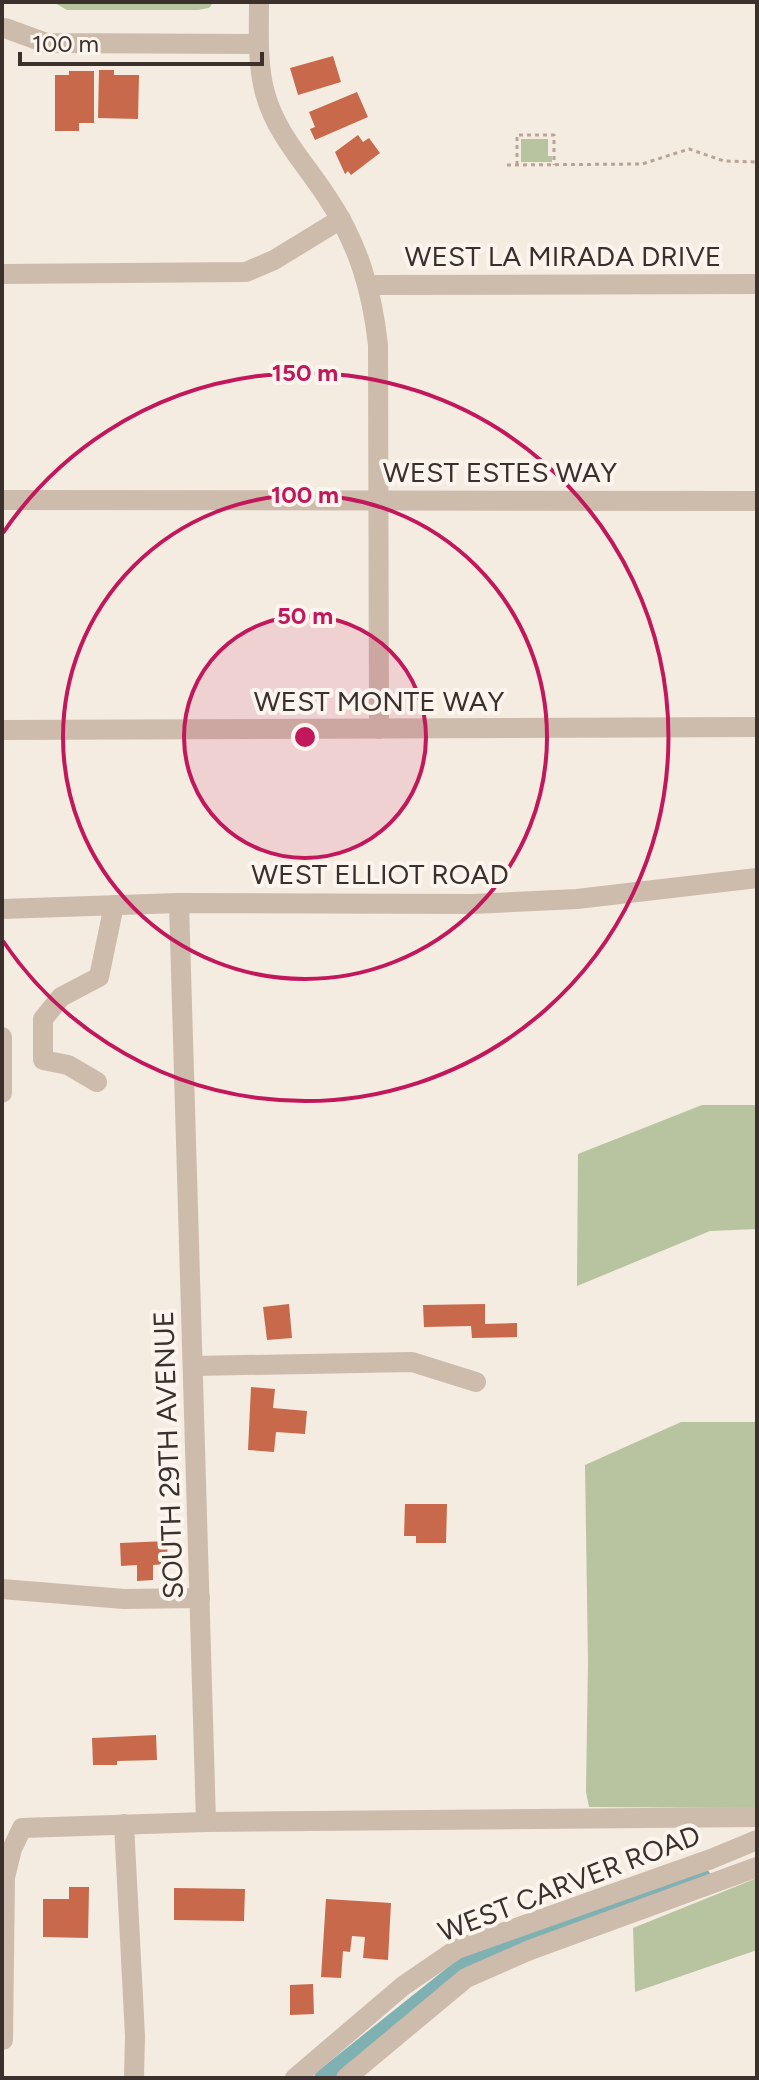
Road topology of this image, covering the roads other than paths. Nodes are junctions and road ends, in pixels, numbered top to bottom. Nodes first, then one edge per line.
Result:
1 (259, 2) edge
2 (5, 28) dead end
3 (258, 44) junction
4 (341, 219) junction
5 (2, 274) edge
6 (757, 284) edge
7 (369, 285) junction
8 (378, 499) junction
9 (2, 500) edge
10 (757, 501) edge
11 (757, 727) edge
12 (379, 729) junction
13 (2, 730) edge
14 (757, 878) edge
15 (179, 903) junction
16 (114, 905) junction
17 (2, 909) edge
18 (2, 1037) edge
19 (97, 1082) dead end
20 (2, 1093) edge
21 (193, 1366) junction
22 (476, 1382) dead end
23 (2, 1589) edge
24 (200, 1598) junction
25 (757, 1817) edge
26 (206, 1822) junction
27 (124, 1824) junction
28 (757, 1840) edge
29 (757, 1867) edge
30 (3, 2040) edge
31 (358, 2075) edge
32 (134, 2078) edge
33 (295, 2078) edge

1 - 3 street
2 - 3 street
3 - 4 street
4 - 5 street
4 - 7 street
6 - 7 street, WEST LA MIRADA DRIVE
7 - 8 street
8 - 9 street, WEST ESTES WAY
8 - 10 street, WEST ESTES WAY
8 - 12 street
11 - 12 street, WEST MONTE WAY
12 - 13 street, WEST MONTE WAY
14 - 15 street, WEST ELLIOT ROAD
15 - 16 street, WEST ELLIOT ROAD
15 - 21 street, SOUTH 29TH AVENUE
16 - 17 street, WEST ELLIOT ROAD
16 - 19 street
18 - 20 street
21 - 22 street
21 - 24 street, SOUTH 29TH AVENUE
23 - 24 street
24 - 26 street, SOUTH 29TH AVENUE
25 - 26 street
26 - 27 street
27 - 30 street
27 - 32 street
28 - 33 street, WEST CARVER ROAD
29 - 31 street

